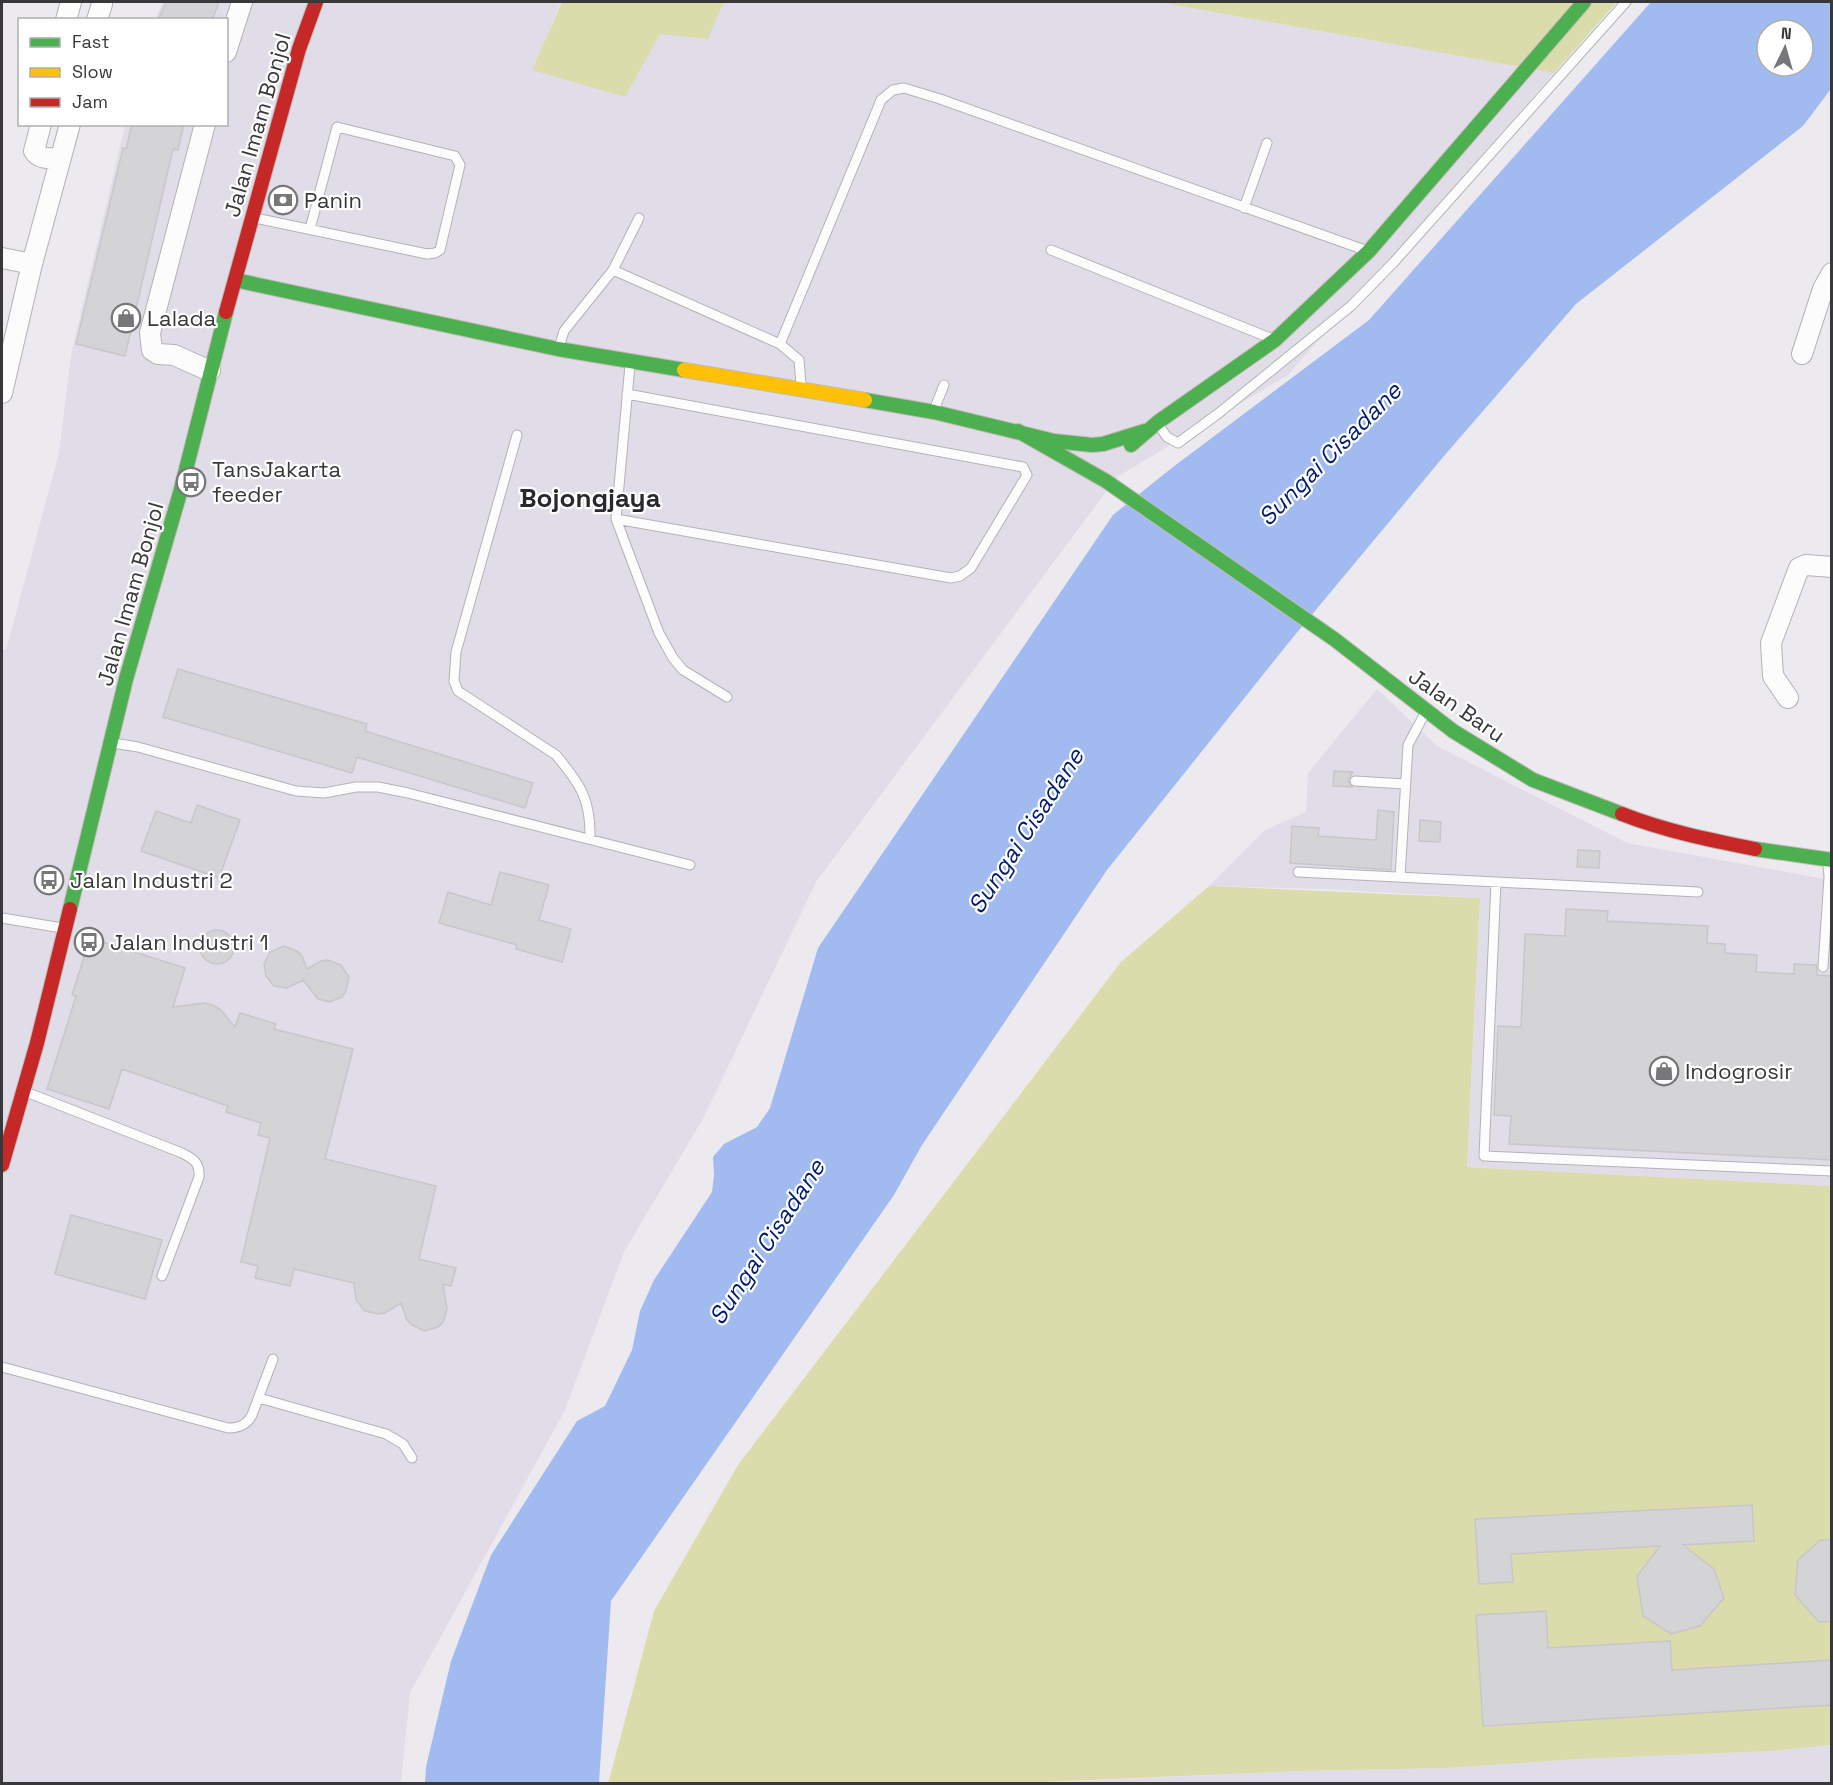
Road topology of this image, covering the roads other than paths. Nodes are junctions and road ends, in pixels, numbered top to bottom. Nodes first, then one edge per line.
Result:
1 (70, 2) edge
2 (242, 2) edge
3 (316, 2) edge
4 (1584, 2) edge
5 (1626, 2) edge
6 (66, 18) edge
7 (228, 46) edge
8 (40, 126) edge
9 (69, 126) edge
10 (204, 126) edge
11 (1267, 143) dead end
12 (61, 158) junction
13 (1244, 208) junction
14 (253, 218) junction
15 (639, 218) dead end
16 (310, 229) junction
17 (1050, 250) dead end
18 (1369, 251) junction
19 (2, 258) edge
20 (32, 264) junction
21 (613, 270) junction
22 (235, 280) junction
23 (1829, 284) edge
24 (1275, 340) junction
25 (780, 344) junction
26 (558, 349) junction
27 (1802, 354) dead end
28 (631, 362) junction
29 (210, 371) junction
30 (944, 385) dead end
31 (801, 390) junction
32 (2, 393) edge
33 (627, 394) junction
34 (934, 412) junction
35 (1151, 427) junction
36 (1018, 431) junction
37 (517, 435) dead end
38 (1123, 454) dead end
39 (616, 519) junction
40 (1832, 567) edge
41 (727, 697) dead end
42 (1788, 698) dead end
43 (1426, 711) junction
44 (111, 743) junction
45 (1355, 781) dead end
46 (1405, 784) junction
47 (590, 839) junction
48 (1829, 860) edge
49 (690, 865) dead end
50 (1298, 872) dead end
51 (1400, 877) junction
52 (1496, 882) junction
53 (1698, 892) dead end
54 (1830, 907) edge
55 (2, 918) edge
56 (65, 929) junction
57 (1823, 967) dead end
58 (24, 1091) junction
59 (6, 1134) edge
60 (2, 1165) edge
61 (1832, 1171) edge
62 (162, 1276) dead end
63 (273, 1359) dead end
64 (2, 1367) edge
65 (259, 1398) junction
66 (412, 1458) dead end

1 - 6 street
2 - 7 street
3 - 14 main road, Jalan Imam Bonjol
4 - 18 main road
5 - 35 lane
8 - 12 street
9 - 12 street
10 - 29 street
11 - 13 lane
12 - 20 street
13 - 18 lane
13 - 25 lane
14 - 16 lane
14 - 22 main road, Jalan Imam Bonjol
15 - 21 lane
16 - 16 lane
17 - 24 lane
18 - 24 main road
19 - 20 street
20 - 32 street
21 - 25 lane
21 - 26 lane
22 - 26 main road
22 - 29 main road, Jalan Imam Bonjol
23 - 27 street
24 - 35 main road
25 - 31 lane
26 - 28 main road
28 - 31 main road
28 - 33 lane
29 - 44 main road, Jalan Imam Bonjol
30 - 34 lane
31 - 34 main road
33 - 39 lane
33 - 39 lane
34 - 36 main road
35 - 36 main road
35 - 38 main road
36 - 43 main road, Jalan Baru
37 - 47 lane
39 - 41 lane
40 - 42 street
43 - 46 lane
43 - 48 main road, Jalan Baru
44 - 47 lane
44 - 56 main road, Jalan Imam Bonjol
45 - 46 lane
46 - 51 lane
47 - 49 lane
48 - 54 lane
50 - 51 lane
51 - 52 lane
52 - 53 lane
52 - 61 lane
54 - 57 lane
55 - 56 lane
56 - 58 main road, Jalan Imam Bonjol
58 - 59 main road, Jalan Imam Bonjol
58 - 62 lane
59 - 60 main road, Jalan Imam Bonjol
63 - 65 lane
64 - 65 lane
65 - 66 lane

